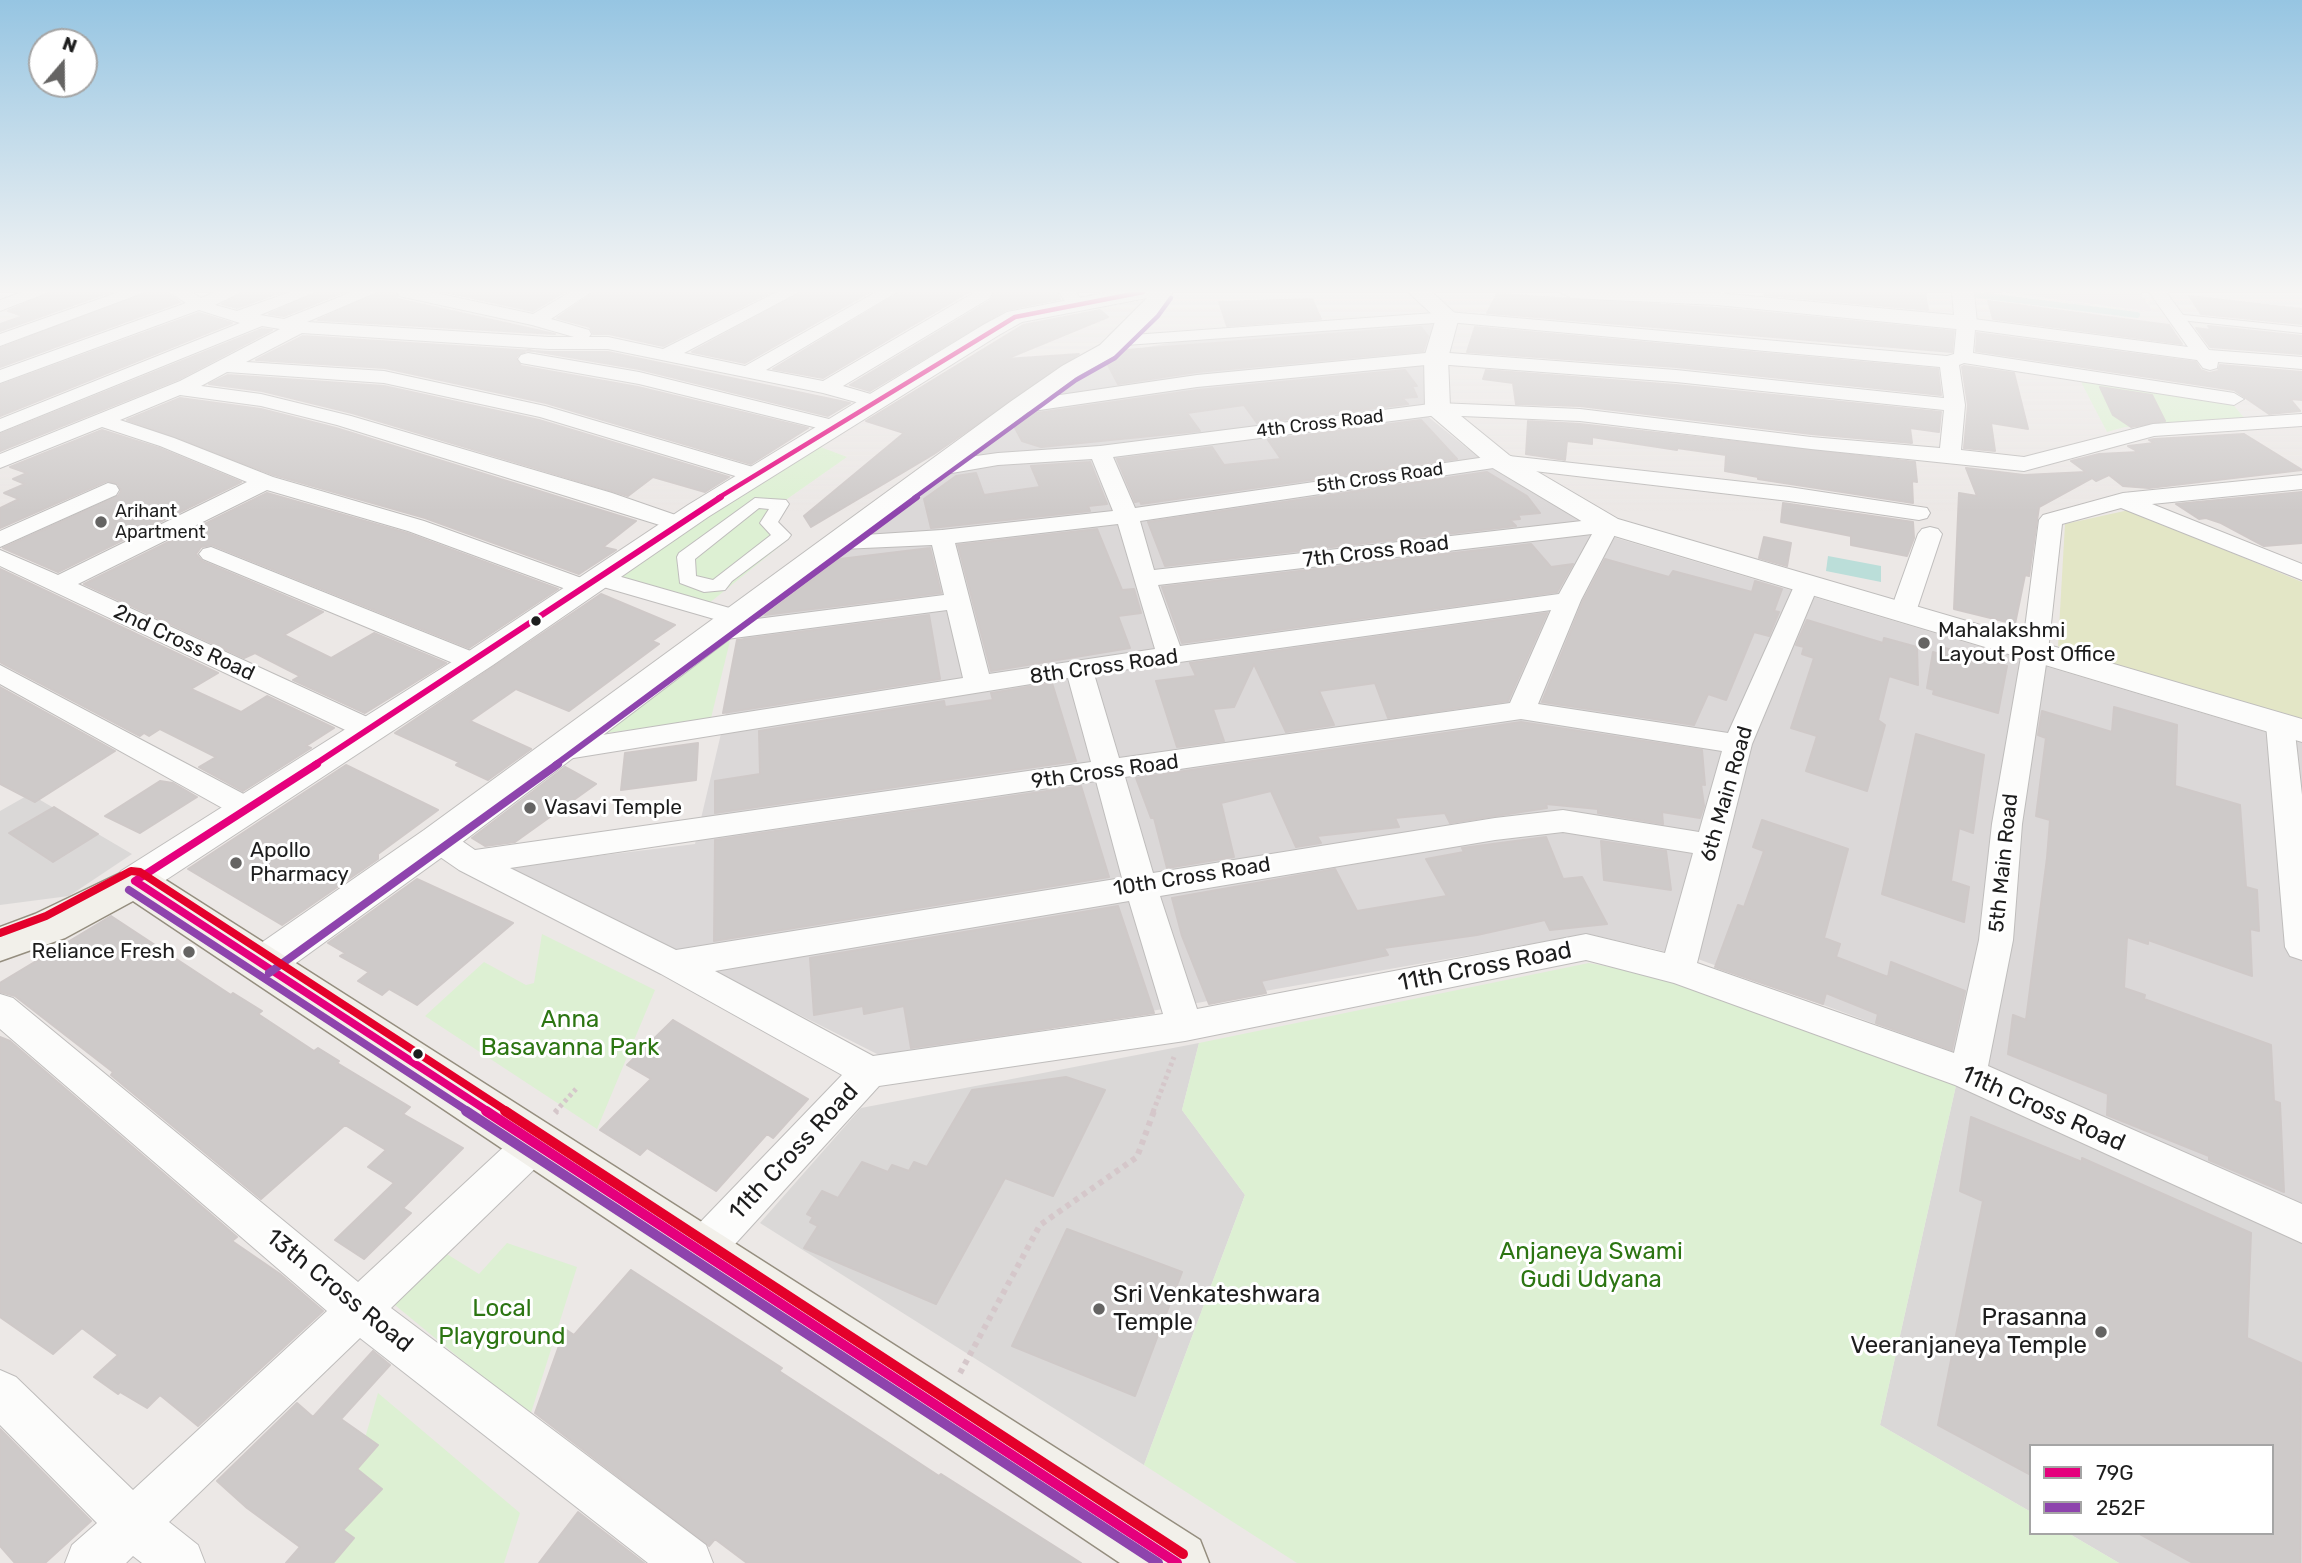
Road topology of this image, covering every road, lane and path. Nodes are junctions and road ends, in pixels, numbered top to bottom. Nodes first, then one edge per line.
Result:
1 (32, 365) edge
2 (151, 365) edge
3 (563, 365) edge
4 (716, 365) edge
5 (760, 365) edge
6 (865, 365) edge
7 (934, 365) edge
8 (1084, 365) edge
9 (1364, 365) edge
10 (1436, 365) edge
11 (1529, 365) edge
12 (1956, 365) edge
13 (1991, 365) edge
14 (2211, 365) edge
15 (223, 366) joint
16 (748, 372) junction
17 (0, 377) edge
18 (174, 388) junction
19 (826, 388) junction
20 (2234, 399) junction
21 (874, 401) junction
22 (1955, 405) junction
23 (1019, 407) junction
24 (1438, 409) junction
25 (100, 420) junction
26 (2294, 421) edge
27 (0, 426) edge
28 (834, 426) junction
29 (1100, 452) junction
30 (1950, 456) junction
31 (1500, 461) junction
32 (0, 463) edge
33 (940, 468) junction
34 (755, 475) junction
35 (265, 482) junction
36 (2302, 482) edge
37 (2271, 484) junction
38 (108, 491) dead end
39 (2302, 497) edge
40 (2123, 500) junction
41 (1127, 516) junction
42 (680, 524) junction
43 (1608, 525) junction
44 (942, 537) junction
45 (0, 540) edge
46 (841, 542) junction
47 (211, 554) dead end
48 (0, 556) edge
49 (2302, 573) edge
50 (725, 578) joint
51 (1144, 579) junction
52 (590, 582) junction
53 (58, 584) junction
54 (1807, 584) junction
55 (1568, 600) junction
56 (956, 601) junction
57 (1903, 612) junction
58 (729, 625) junction
59 (2035, 652) junction
60 (1171, 657) junction
61 (474, 662) junction
62 (1080, 668) junction
63 (0, 673) edge
64 (978, 685) junction
65 (1521, 710) junction
66 (2291, 727) edge
67 (368, 729) junction
68 (1738, 744) junction
69 (555, 751) junction
70 (1110, 772) junction
71 (244, 807) junction
72 (438, 840) junction
73 (1712, 845) junction
74 (470, 862) junction
75 (135, 881) junction
76 (1140, 885) junction
77 (0, 944) edge
78 (2302, 947) edge
79 (263, 964) junction
80 (673, 964) junction
81 (1678, 970) junction
82 (0, 1008) edge
83 (1185, 1026) junction
84 (869, 1072) junction
85 (1968, 1074) junction
86 (535, 1143) junction
87 (2302, 1224) edge
88 (701, 1251) junction
89 (360, 1311) junction
90 (0, 1393) edge
91 (941, 1408) junction
92 (131, 1522) junction
93 (90, 1563) edge
94 (180, 1563) edge
95 (688, 1563) edge
96 (1177, 1563) edge

1 - 17 street
2 - 27 street
3 - 28 street
4 - 16 street
5 - 16 street
6 - 19 street
7 - 21 street
8 - 23 street
9 - 23 street
10 - 24 street
11 - 22 street
12 - 22 street
13 - 20 street
14 - 20 street
15 - 18 street
15 - 34 street
16 - 19 street
18 - 25 street
18 - 42 street
19 - 21 street
20 - 26 street
21 - 28 street
22 - 30 street
23 - 33 street
24 - 29 street, 4th Cross Road
24 - 30 street, 4th Cross Road
24 - 31 street
25 - 32 street
25 - 35 street
26 - 30 street, 4th Cross Road
28 - 34 street
29 - 33 street, 4th Cross Road
29 - 41 street
31 - 41 street, 5th Cross Road
31 - 43 street
31 - 57 street, 5th Cross Road
33 - 46 street
34 - 42 street
35 - 52 street
35 - 53 street
36 - 37 street
37 - 39 street
37 - 40 street
38 - 45 street
40 - 49 street
40 - 59 street, 5th Main Road
41 - 44 street, 5th Cross Road
41 - 51 street
42 - 52 street
43 - 51 street, 7th Cross Road
43 - 54 street
43 - 55 street
44 - 46 street, 5th Cross Road
44 - 56 street
46 - 58 street
47 - 61 street
48 - 53 street, 2nd Cross Road
50 - 50 street
51 - 60 street
52 - 58 street
52 - 61 street
53 - 67 street, 2nd Cross Road
54 - 57 street
54 - 68 street, 6th Main Road
55 - 60 street, 8th Cross Road
55 - 65 street
56 - 58 street
56 - 64 street
57 - 59 street
58 - 69 street
59 - 66 street
59 - 85 street, 5th Main Road
60 - 62 street, 8th Cross Road
61 - 67 street
62 - 64 street, 8th Cross Road
62 - 70 street
63 - 71 street
64 - 69 street, 8th Cross Road
65 - 68 street, 9th Cross Road
65 - 70 street, 9th Cross Road
66 - 78 street
67 - 71 street
68 - 73 street, 6th Main Road
69 - 72 street
70 - 74 street, 9th Cross Road
70 - 76 street
71 - 75 street
72 - 74 street
72 - 79 street
73 - 76 street, 10th Cross Road
73 - 81 street, 6th Main Road
74 - 80 street
75 - 77 main road
75 - 79 main road
76 - 80 street, 10th Cross Road
76 - 83 street
79 - 86 main road
80 - 84 street
81 - 83 street, 11th Cross Road
81 - 85 street, 11th Cross Road
82 - 89 street, 13th Cross Road
83 - 84 street, 11th Cross Road
83 - 91 path
84 - 88 street, 11th Cross Road
85 - 87 street, 11th Cross Road
86 - 88 main road
86 - 89 street
88 - 91 main road
89 - 92 street
89 - 95 street, 13th Cross Road
90 - 92 street
91 - 96 main road
92 - 93 street
92 - 94 street

